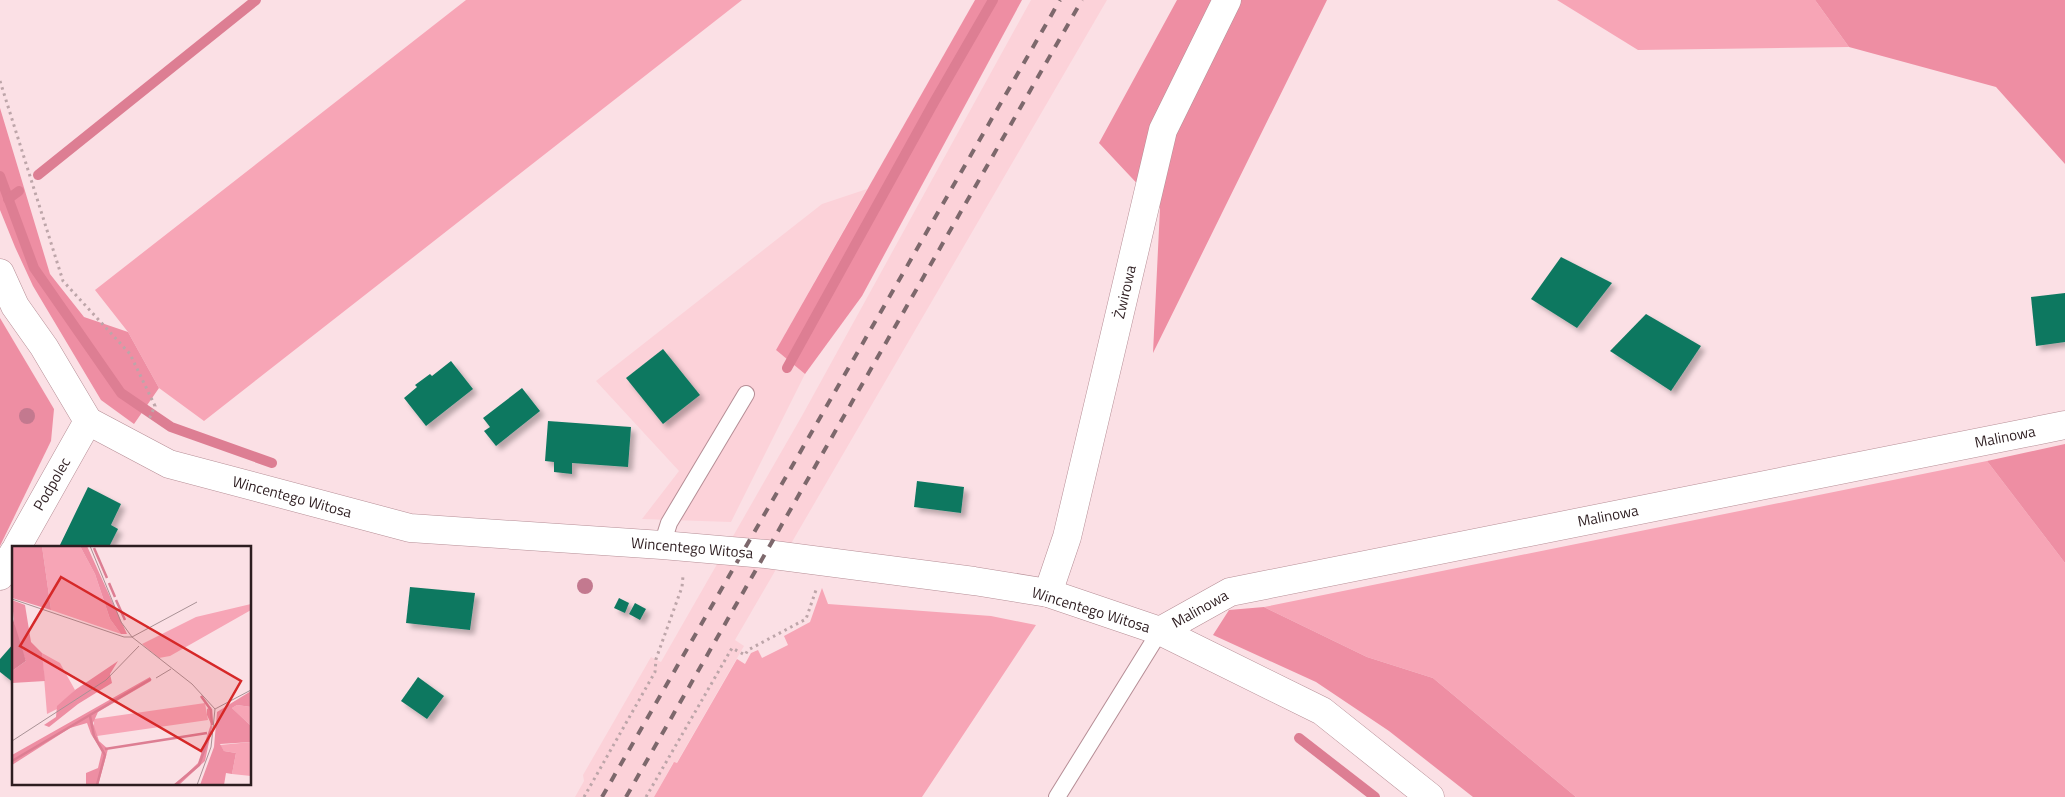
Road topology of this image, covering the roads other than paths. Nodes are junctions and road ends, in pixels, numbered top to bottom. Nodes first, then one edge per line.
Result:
1 (1227, 0) edge
2 (0, 273) edge
3 (746, 394) dead end
4 (88, 421) junction
5 (2065, 425) edge
6 (662, 545) junction
7 (17, 546) edge
8 (12, 555) edge
9 (0, 576) edge
10 (1048, 593) junction
11 (1160, 631) junction
12 (1057, 797) edge
13 (1430, 797) edge

1 - 10 street, Żwirowa
2 - 4 street
3 - 6 lane
4 - 6 street, Wincentego Witosa
4 - 7 street, Podpolec
5 - 11 street, Malinowa
6 - 10 street, Wincentego Witosa
8 - 9 street
10 - 11 street, Wincentego Witosa
11 - 12 lane
11 - 13 street, Wincentego Witosa

